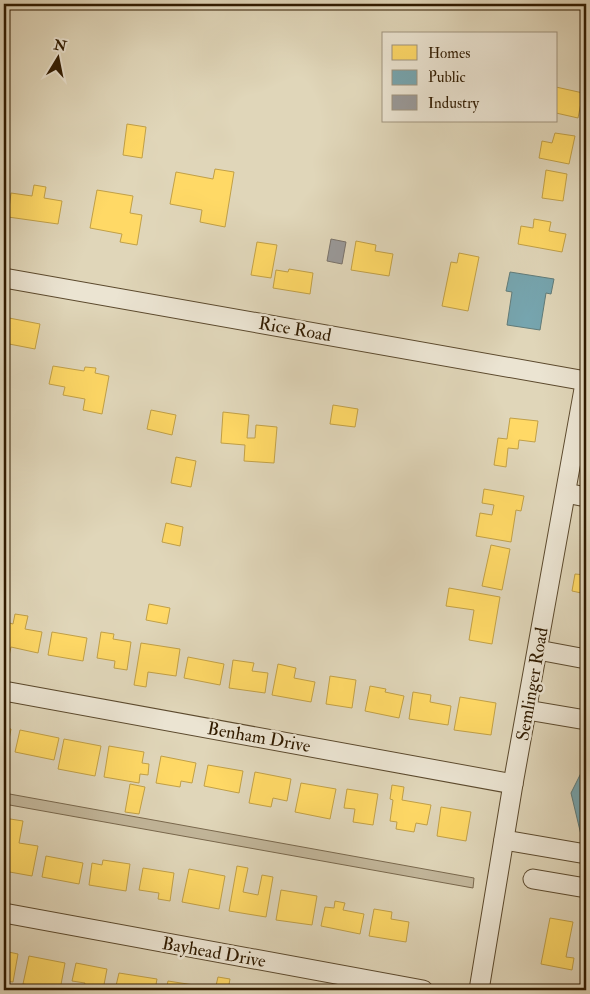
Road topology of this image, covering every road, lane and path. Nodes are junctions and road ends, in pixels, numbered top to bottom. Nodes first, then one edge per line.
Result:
1 (4, 278) edge
2 (586, 379) edge
3 (566, 493) junction
4 (586, 497) edge
5 (538, 650) junction
6 (586, 659) edge
7 (4, 691) edge
8 (527, 710) junction
9 (586, 720) edge
10 (513, 784) junction
11 (504, 840) junction
12 (586, 854) edge
13 (533, 879) dead end
14 (586, 888) edge
15 (4, 913) edge
16 (424, 990) edge
17 (479, 990) edge

1 - 2 street, Rice Road
2 - 3 street, Semlinger Road
3 - 4 street
3 - 5 street, Semlinger Road
5 - 6 street
5 - 8 street, Semlinger Road
7 - 10 street, Benham Drive
8 - 9 street
8 - 10 street, Semlinger Road
10 - 11 street, Semlinger Road
11 - 12 street
11 - 17 street, Semlinger Road
13 - 14 street
15 - 16 street, Bayhead Drive

